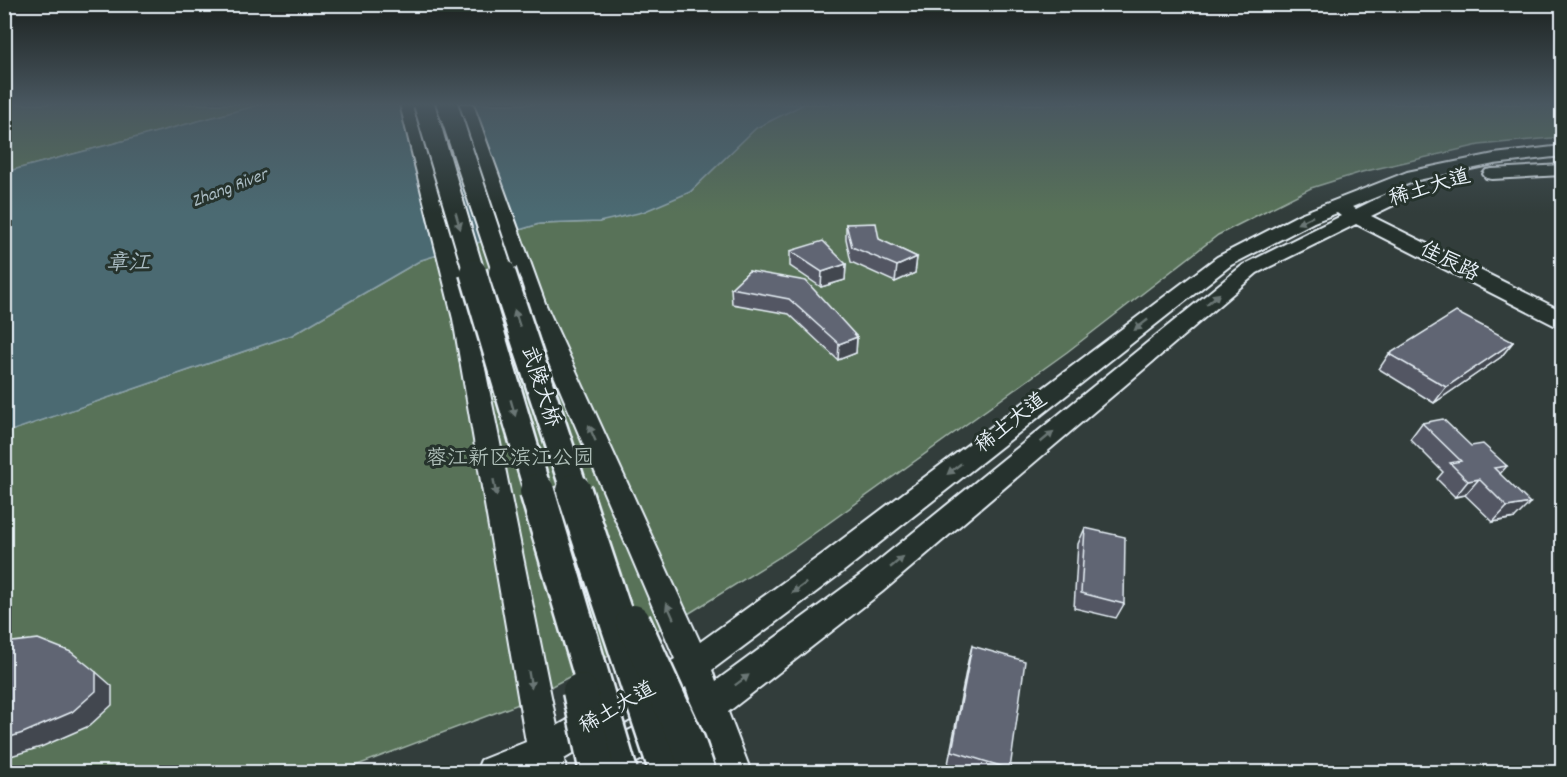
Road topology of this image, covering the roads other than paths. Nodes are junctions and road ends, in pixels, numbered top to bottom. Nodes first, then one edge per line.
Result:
1 (417, 140) edge
2 (435, 140) edge
3 (459, 140) edge
4 (478, 140) edge
5 (1563, 144) edge
6 (1563, 151) edge
7 (1563, 162) edge
8 (1469, 170) junction
9 (1563, 170) edge
10 (1351, 208) junction
11 (1563, 309) edge
12 (1563, 320) edge
13 (573, 492) junction
14 (540, 502) junction
15 (694, 664) junction
16 (708, 706) junction
17 (546, 763) edge
18 (493, 772) edge
19 (583, 772) edge
20 (597, 772) edge
21 (620, 772) edge
22 (667, 772) edge
23 (698, 772) edge
24 (734, 772) edge

1 -> 17 main road
2 -> 14 main road, 武陵大桥, bridge
13 -> 3 main road, 武陵大桥, bridge
15 -> 4 main road
5 - 8 main road
6 - 8 main road, 稀土大道
7 - 8 main road, 稀土大道
8 - 9 main road
8 - 10 main road, 稀土大道
10 - 11 main road, 佳辰路
10 - 12 main road, 佳辰路
10 -> 15 main road, 稀土大道
16 -> 10 main road, 稀土大道
13 - 22 main road, 武陵大桥, bridge
13 - 23 main road, bridge
14 - 20 main road, bridge
14 - 21 main road, 武陵大桥, bridge
15 - 16 main road
15 - 17 main road, 稀土大道
16 - 19 main road, 稀土大道
16 - 24 main road
17 - 18 main road, 稀土大道

